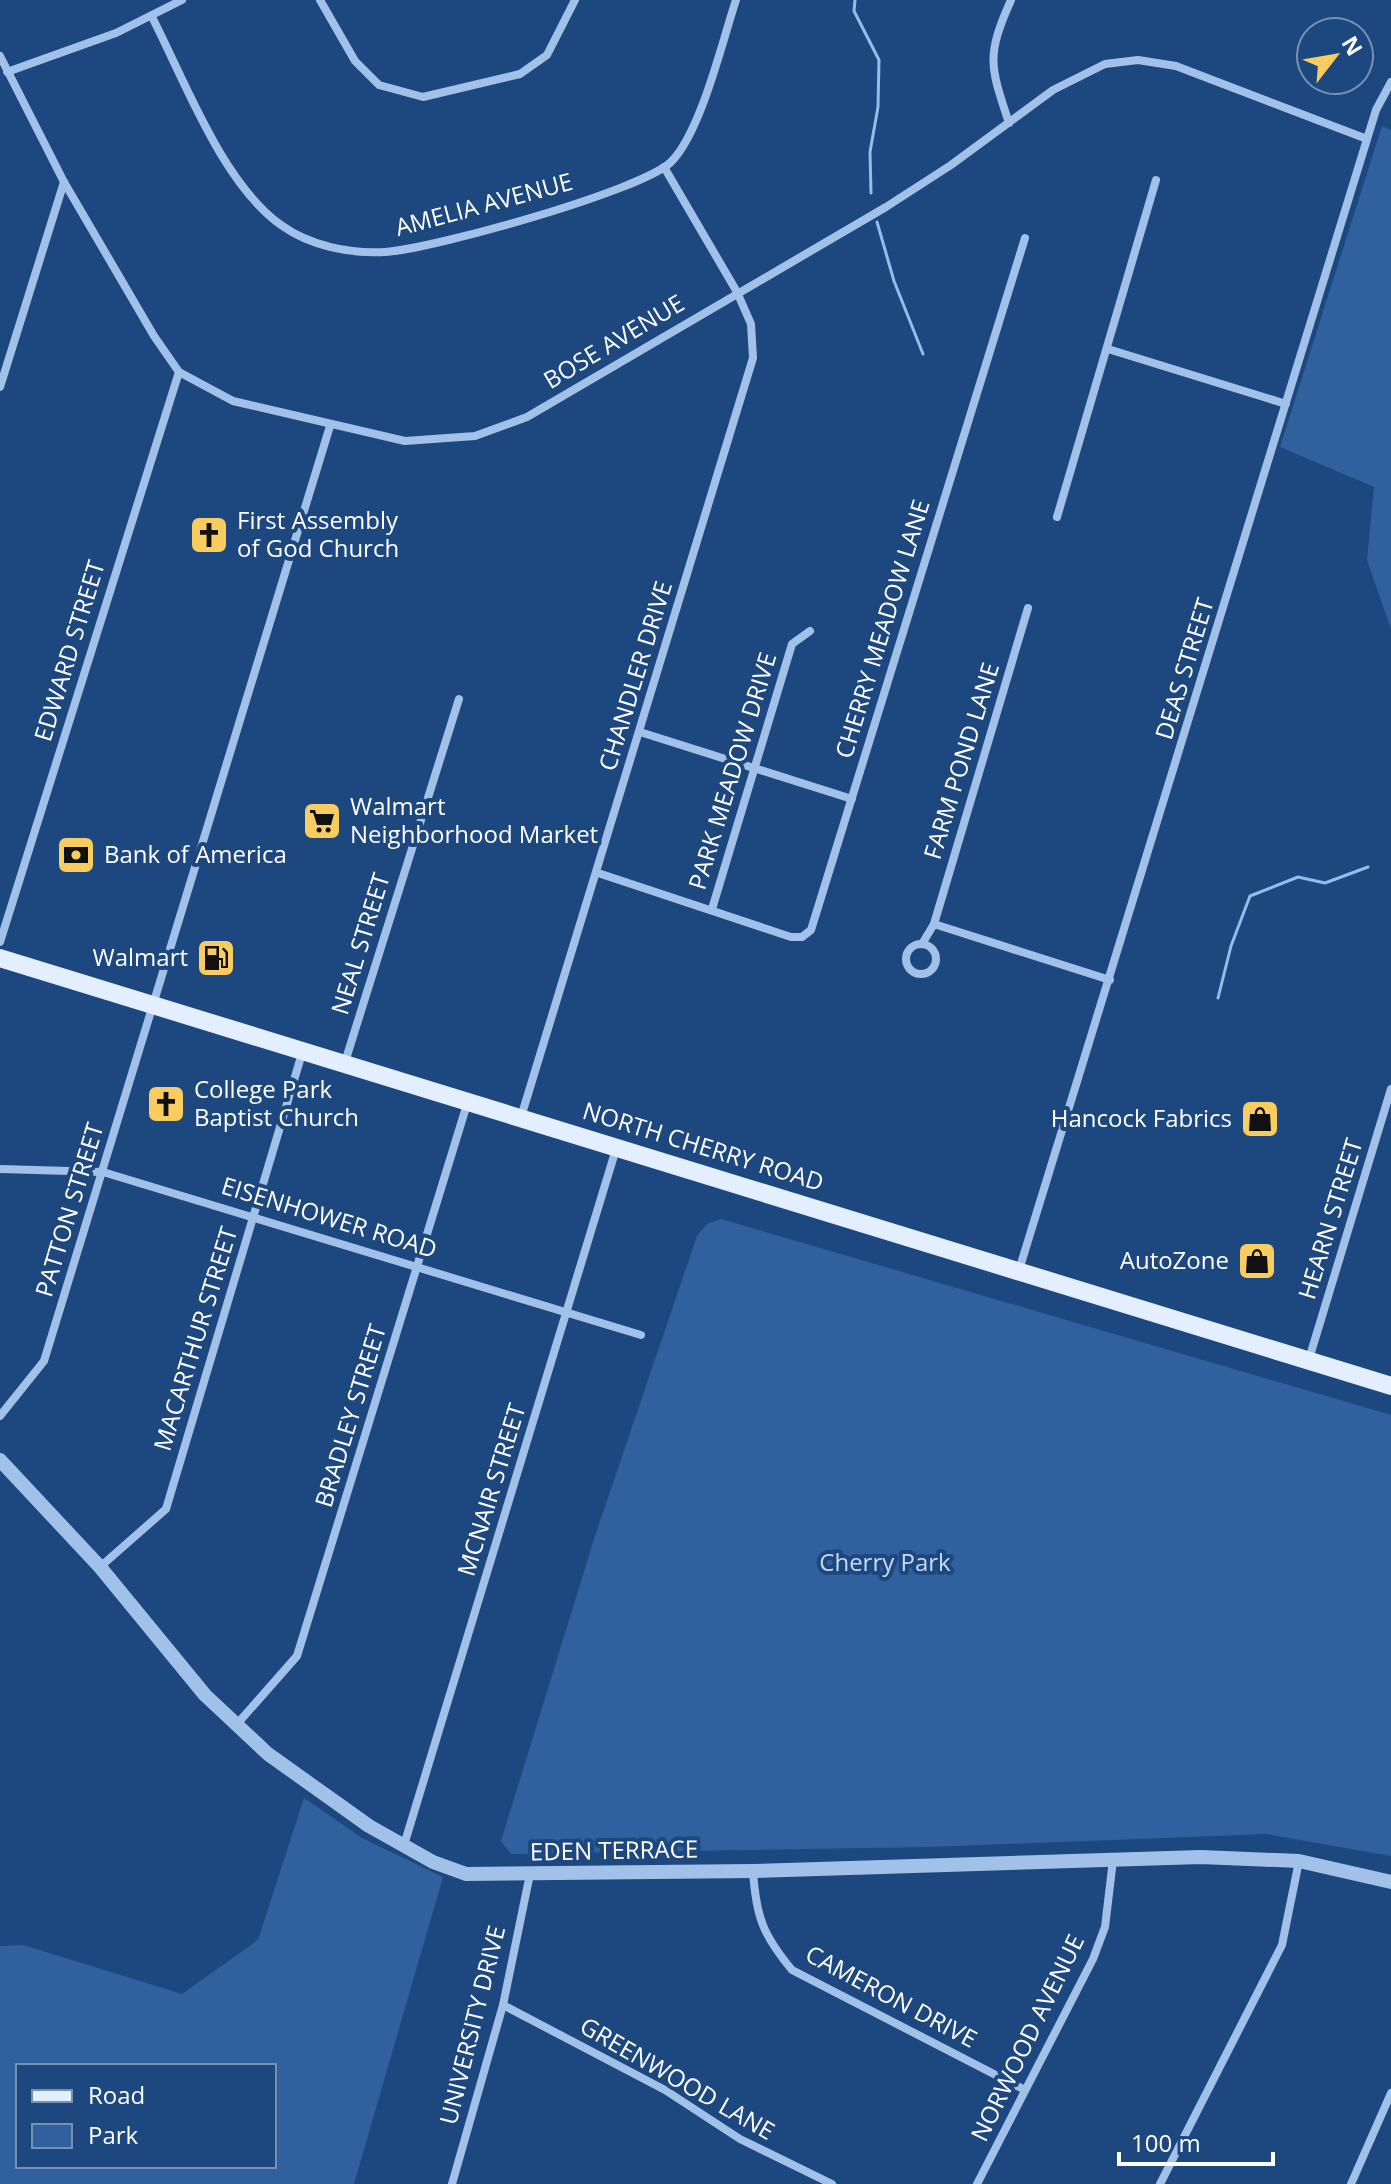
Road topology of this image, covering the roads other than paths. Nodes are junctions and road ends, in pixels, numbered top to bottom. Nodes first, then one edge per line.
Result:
1 (182, 0) edge
2 (320, 0) edge
3 (575, 0) edge
4 (736, 0) edge
5 (1011, 0) edge
6 (152, 17) junction
7 (0, 56) edge
8 (7, 72) junction
9 (1391, 82) edge
10 (1009, 123) junction
11 (1367, 139) junction
12 (664, 167) junction
13 (1156, 180) dead end
14 (64, 182) junction
15 (1025, 238) dead end
16 (737, 292) junction
17 (1108, 349) junction
18 (179, 372) junction
19 (0, 387) edge
20 (1286, 404) junction
21 (330, 426) junction
22 (1057, 517) dead end
23 (1028, 608) dead end
24 (810, 631) dead end
25 (459, 699) dead end
26 (640, 732) junction
27 (752, 768) junction
28 (852, 799) junction
29 (598, 873) junction
30 (712, 909) junction
31 (934, 924) junction
32 (0, 942) edge
33 (922, 944) dead end
34 (0, 958) edge
35 (1110, 980) junction
36 (154, 1004) junction
37 (303, 1050) junction
38 (345, 1063) junction
39 (1391, 1089) edge
40 (468, 1101) junction
41 (521, 1117) junction
42 (617, 1146) junction
43 (0, 1169) edge
44 (103, 1172) junction
45 (255, 1216) junction
46 (418, 1265) junction
47 (1019, 1270) junction
48 (567, 1312) junction
49 (641, 1335) dead end
50 (1308, 1360) junction
51 (1391, 1386) edge
52 (0, 1416) edge
53 (0, 1460) edge
54 (100, 1567) junction
55 (238, 1723) junction
56 (404, 1845) junction
57 (1113, 1860) junction
58 (1299, 1861) junction
59 (753, 1871) junction
60 (530, 1874) junction
61 (1391, 1882) edge
62 (503, 2005) junction
63 (1025, 2090) junction
64 (1391, 2093) edge
65 (452, 2184) edge
66 (832, 2184) edge
67 (977, 2184) edge
68 (1160, 2184) edge
69 (1351, 2184) edge

1 - 6 street
2 - 3 street
4 - 12 street, AMELIA AVENUE
5 - 10 street
6 - 8 street
6 - 12 street, AMELIA AVENUE
7 - 8 street, BOSE AVENUE
8 - 14 street, BOSE AVENUE
9 - 11 street, DEAS STREET
10 - 11 street, BOSE AVENUE
10 - 16 street, BOSE AVENUE
11 - 20 street, DEAS STREET
12 - 16 street, CHANDLER DRIVE
13 - 17 street
14 - 18 street, BOSE AVENUE
14 - 19 street
15 - 28 street, CHERRY MEADOW LANE
16 - 21 street, BOSE AVENUE
16 - 26 street, CHANDLER DRIVE
17 - 20 street
17 - 22 street
18 - 21 street, BOSE AVENUE
18 - 32 street, EDWARD STREET
20 - 35 street, DEAS STREET
21 - 36 street, PATTON STREET
23 - 31 street, FARM POND LANE
24 - 27 street, PARK MEADOW DRIVE
25 - 38 street, NEAL STREET
26 - 27 street
26 - 29 street, CHANDLER DRIVE
27 - 28 street
27 - 30 street, PARK MEADOW DRIVE
28 - 30 street, CHERRY MEADOW LANE
29 - 30 street, PARK MEADOW DRIVE
29 - 41 street, CHANDLER DRIVE
31 - 33 street, FARM POND LANE
31 - 35 street
34 - 36 main road, NORTH CHERRY ROAD
35 - 47 street, DEAS STREET
36 - 37 main road, NORTH CHERRY ROAD
36 - 44 street, PATTON STREET
37 - 38 main road, NORTH CHERRY ROAD
37 - 45 street, MACARTHUR STREET
38 - 40 main road, NORTH CHERRY ROAD
39 - 50 street, HEARN STREET
40 - 41 main road, NORTH CHERRY ROAD
40 - 46 street, BRADLEY STREET
41 - 42 main road, NORTH CHERRY ROAD
42 - 47 main road, NORTH CHERRY ROAD
42 - 48 street, MCNAIR STREET
43 - 44 street, EISENHOWER ROAD
44 - 45 street, EISENHOWER ROAD
44 - 52 street, PATTON STREET
45 - 46 street, EISENHOWER ROAD
45 - 54 street, MACARTHUR STREET
46 - 48 street, EISENHOWER ROAD
46 - 55 street, BRADLEY STREET
47 - 50 main road, NORTH CHERRY ROAD
48 - 49 street, EISENHOWER ROAD
48 - 56 street, MCNAIR STREET
50 - 51 main road, NORTH CHERRY ROAD
53 - 54 street, EDEN TERRACE
54 - 55 street, EDEN TERRACE
55 - 56 street, EDEN TERRACE
56 - 60 street, EDEN TERRACE
57 - 58 street, EDEN TERRACE
57 - 59 street, EDEN TERRACE
57 - 63 street, NORWOOD AVENUE
58 - 61 street, EDEN TERRACE
58 - 68 street
59 - 60 street, EDEN TERRACE
59 - 63 street, CAMERON DRIVE
60 - 62 street, UNIVERSITY DRIVE
62 - 65 street, UNIVERSITY DRIVE
62 - 66 street, GREENWOOD LANE
63 - 67 street, NORWOOD AVENUE
64 - 69 street

